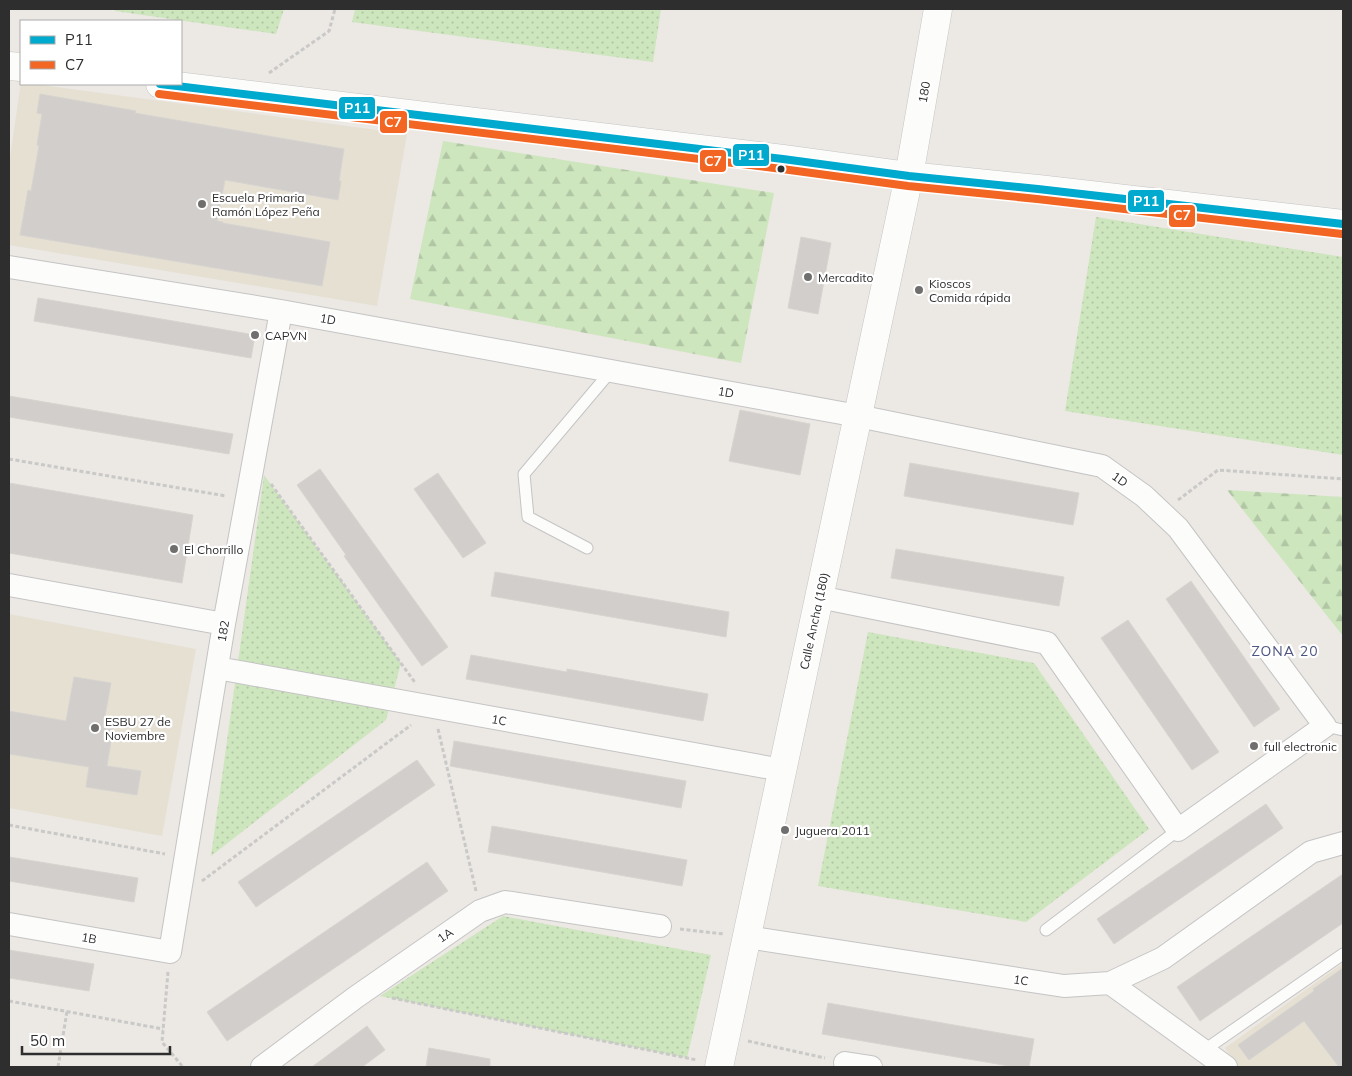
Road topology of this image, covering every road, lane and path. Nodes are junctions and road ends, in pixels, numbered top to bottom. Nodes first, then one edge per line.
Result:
1 (335, 9) edge
2 (938, 9) edge
3 (169, 85) edge
4 (240, 93) junction
5 (910, 176) junction
6 (1343, 224) edge
7 (9, 267) edge
8 (281, 311) junction
9 (611, 371) junction
10 (858, 416) junction
11 (9, 459) edge
12 (254, 461) junction
13 (1343, 479) edge
14 (246, 500) junction
15 (1161, 512) junction
16 (587, 548) dead end
17 (9, 585) edge
18 (819, 597) junction
19 (224, 624) junction
20 (217, 668) junction
21 (434, 708) junction
22 (1334, 728) edge
23 (782, 770) junction
24 (9, 825) edge
25 (1178, 830) junction
26 (1343, 843) edge
27 (185, 858) junction
28 (178, 899) junction
29 (480, 911) junction
30 (9, 924) edge
31 (660, 926) joint
32 (1046, 930) dead end
33 (747, 937) junction
34 (170, 952) junction
35 (1343, 954) edge
36 (1110, 983) junction
37 (356, 997) junction
38 (9, 1000) edge
39 (67, 1011) junction
40 (163, 1029) junction
41 (725, 1036) junction
42 (1203, 1050) junction
43 (846, 1065) edge
44 (719, 1066) edge
45 (58, 1067) edge
46 (183, 1067) edge
47 (262, 1067) edge
48 (871, 1067) edge
49 (1226, 1067) edge

1 - 4 path
2 - 5 main road, 180
3 - 4 main road
4 - 5 main road
5 - 6 main road
5 - 10 main road, Calle Ancha (180)
7 - 8 street, 1D
8 - 9 street, 1D
8 - 12 street, 182
9 - 10 street, 1D
9 - 16 lane
10 - 15 street, 1D
10 - 18 main road, Calle Ancha (180)
11 - 14 path
12 - 14 street, 182
12 - 21 path
13 - 15 path
14 - 19 street, 182
15 - 22 street, 1D
17 - 19 street
18 - 23 main road, Calle Ancha (180)
18 - 25 street
19 - 20 street, 182
20 - 21 street, 1C
20 - 27 street, 182
21 - 23 street, 1C
21 - 28 path
21 - 29 path
22 - 25 street
23 - 33 main road, Calle Ancha (180)
24 - 27 path
25 - 32 lane
26 - 36 street, 1C
27 - 28 street, 182
28 - 34 street, 182
29 - 31 street, 1A
29 - 37 street, 1A
30 - 34 street, 1B
31 - 33 path
33 - 36 street, 1C
33 - 41 main road, Calle Ancha (180)
34 - 40 path
35 - 42 lane
36 - 42 street
37 - 44 path
37 - 47 street, 1A
38 - 39 path
39 - 40 path
39 - 45 path
40 - 46 path
41 - 43 path
41 - 44 main road, Calle Ancha (180)
42 - 49 street
43 - 48 street

